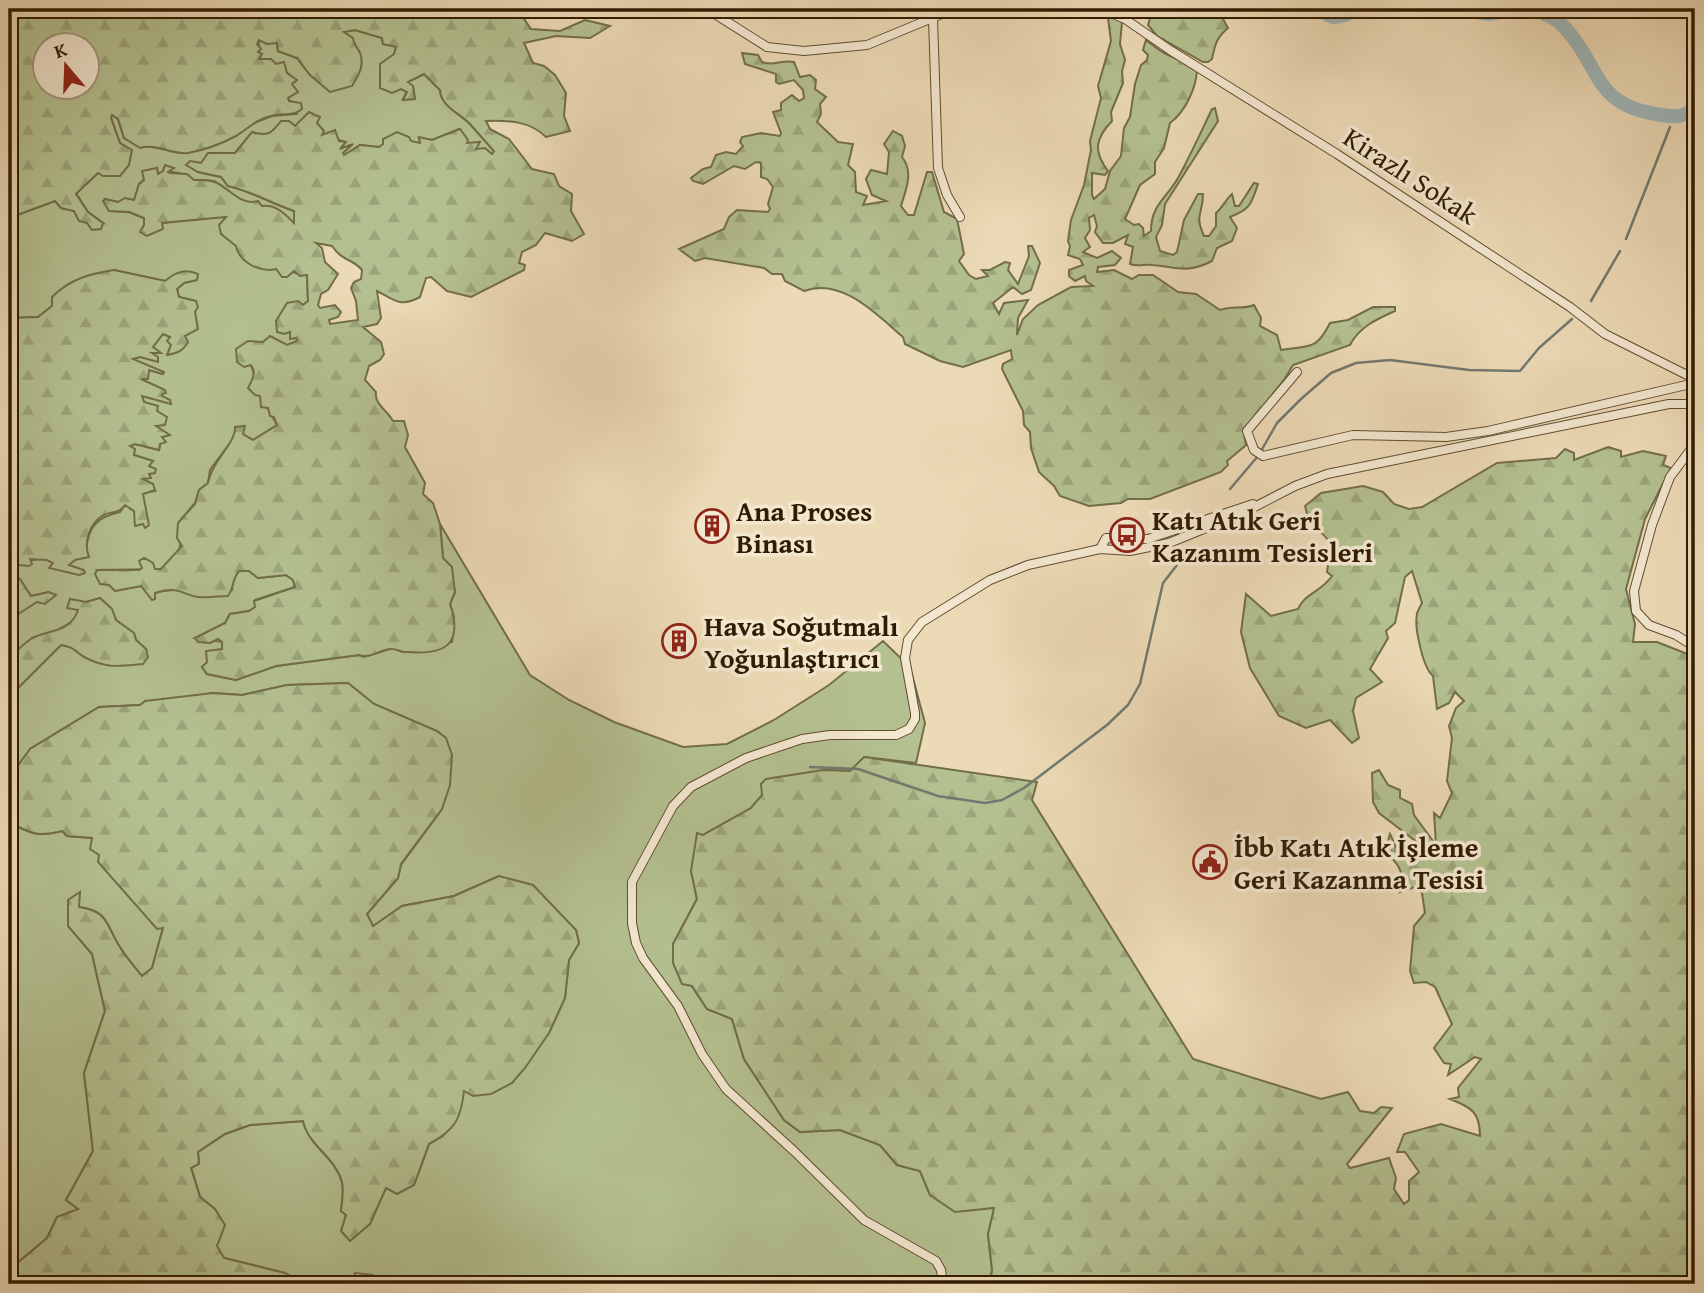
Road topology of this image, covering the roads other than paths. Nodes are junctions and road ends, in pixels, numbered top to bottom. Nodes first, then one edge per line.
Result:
1 (707, 9) edge
2 (954, 9) edge
3 (1101, 9) edge
4 (933, 19) junction
5 (960, 217) dead end
6 (1297, 372) dead end
7 (1695, 381) edge
8 (1695, 404) edge
9 (1695, 444) edge
10 (1695, 647) edge
11 (943, 1284) edge

1 - 4 street
2 - 4 street
3 - 7 street, Kirazlı Sokak
4 - 5 street
6 - 7 street
8 - 11 street
9 - 10 street

